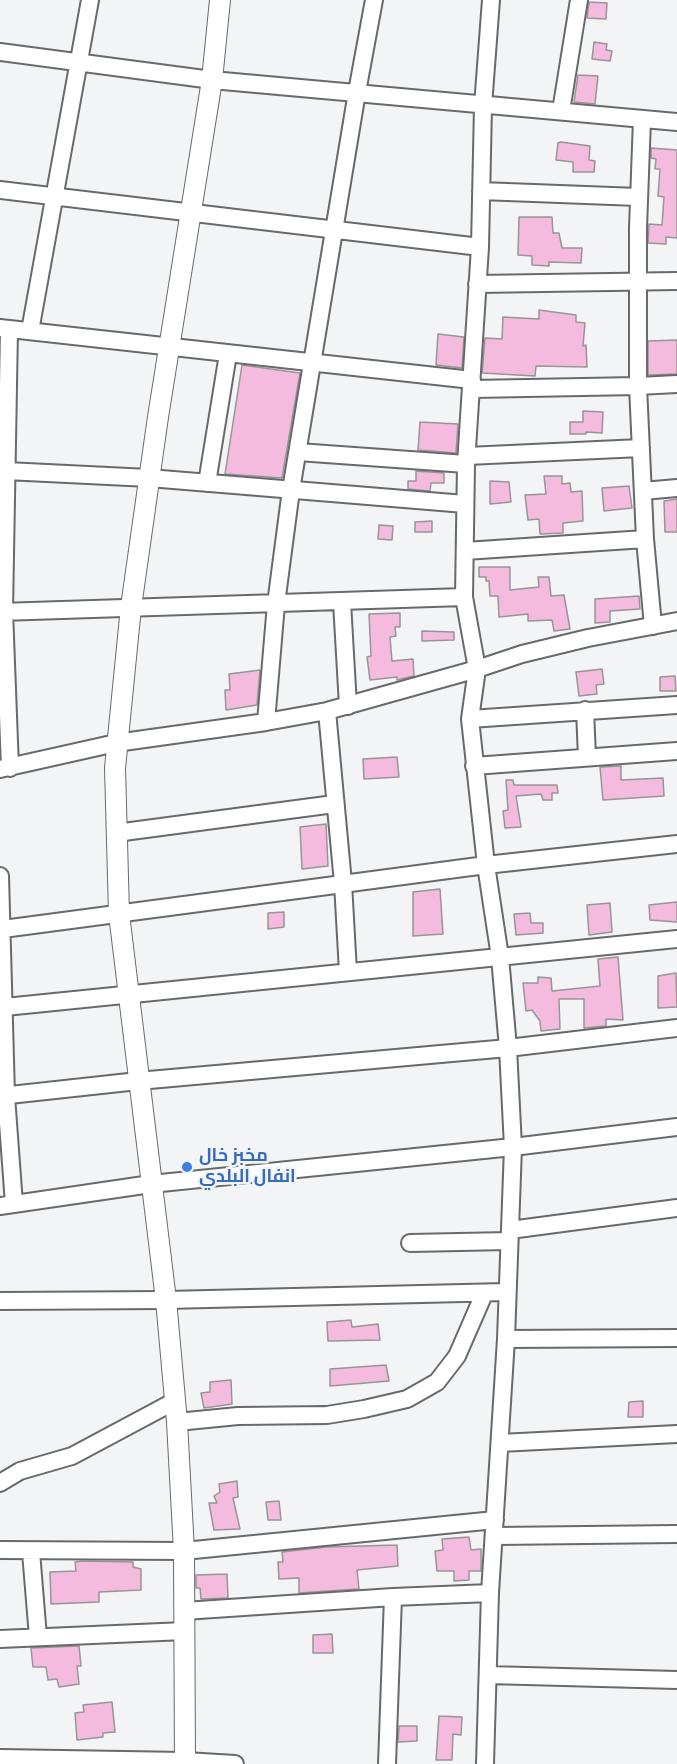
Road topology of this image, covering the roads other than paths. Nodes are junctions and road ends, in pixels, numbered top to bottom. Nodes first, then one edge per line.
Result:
1 (90, 0) edge
2 (220, 0) edge
3 (374, 0) edge
4 (491, 0) edge
5 (579, 0) edge
6 (0, 52) edge
7 (79, 61) junction
8 (212, 80) junction
9 (357, 92) junction
10 (483, 106) junction
11 (561, 111) junction
12 (642, 119) junction
13 (677, 122) edge
14 (0, 190) edge
15 (481, 191) junction
16 (638, 196) junction
17 (55, 197) junction
18 (192, 212) junction
19 (335, 229) junction
20 (480, 247) junction
21 (677, 281) edge
22 (637, 283) junction
23 (477, 284) junction
24 (5, 328) edge
25 (30, 331) junction
26 (170, 347) junction
27 (228, 354) junction
28 (311, 363) junction
29 (677, 384) edge
30 (472, 385) junction
31 (638, 386) junction
32 (4, 436) edge
33 (641, 448) junction
34 (298, 452) junction
35 (467, 460) junction
36 (6, 471) junction
37 (149, 478) junction
38 (207, 483) junction
39 (677, 488) edge
40 (291, 490) junction
41 (643, 491) junction
42 (465, 504) junction
43 (3, 533) edge
44 (645, 539) junction
45 (465, 551) junction
46 (464, 597) junction
47 (342, 602) junction
48 (276, 604) junction
49 (132, 607) junction
50 (2, 611) edge
51 (677, 621) edge
52 (653, 626) junction
53 (477, 669) junction
54 (348, 705) junction
55 (677, 705) edge
56 (585, 710) junction
57 (327, 711) junction
58 (470, 719) junction
59 (266, 722) junction
60 (116, 743) junction
61 (677, 751) edge
62 (588, 757) junction
63 (474, 766) junction
64 (5, 768) edge
65 (334, 804) junction
66 (116, 833) junction
67 (677, 844) edge
68 (486, 865) junction
69 (0, 876) edge
70 (343, 883) junction
71 (1, 911) edge
72 (119, 914) junction
73 (3, 929) junction
74 (677, 939) edge
75 (500, 957) junction
76 (348, 972) junction
77 (2, 983) edge
78 (129, 993) junction
79 (5, 1007) junction
80 (677, 1028) edge
81 (508, 1048) junction
82 (138, 1081) junction
83 (3, 1096) edge
84 (677, 1127) edge
85 (513, 1147) junction
86 (151, 1184) junction
87 (7, 1205) edge
88 (677, 1208) edge
89 (510, 1236) junction
90 (410, 1243) dead end
91 (506, 1292) junction
92 (484, 1293) junction
93 (166, 1300) junction
94 (0, 1301) edge
95 (677, 1338) edge
96 (506, 1339) junction
97 (175, 1401) junction
98 (177, 1422) junction
99 (677, 1434) edge
100 (500, 1443) junction
101 (0, 1470) edge
102 (0, 1483) edge
103 (495, 1528) junction
104 (677, 1534) edge
105 (0, 1550) edge
106 (184, 1551) junction
107 (31, 1552) junction
108 (490, 1593) junction
109 (393, 1597) junction
110 (184, 1621) junction
111 (38, 1637) junction
112 (0, 1639) edge
113 (488, 1676) junction
114 (677, 1680) edge
115 (0, 1758) edge
116 (20, 1761) edge
117 (185, 1762) edge
118 (235, 1764) edge
119 (387, 1764) edge
120 (485, 1764) edge

1 - 7 street
2 - 8 street
3 - 9 street
4 - 10 street
5 - 11 street
6 - 7 street
7 - 8 street
7 - 17 street
8 - 9 street
8 - 18 street
9 - 10 street
9 - 19 street
10 - 11 street
10 - 15 street
11 - 12 street
12 - 13 street
12 - 16 street
14 - 17 street
15 - 16 street
15 - 20 street
16 - 22 street
17 - 18 street
17 - 25 street
18 - 19 street
18 - 26 street
19 - 20 street
19 - 28 street
20 - 23 street
21 - 22 street
22 - 23 street
22 - 31 street
23 - 30 street
24 - 25 street
24 - 32 street
25 - 26 street
26 - 27 street
26 - 37 street
27 - 28 street
27 - 38 street
28 - 30 street
28 - 34 street
29 - 31 street
30 - 31 street
30 - 35 street
31 - 33 street
32 - 36 street
33 - 35 street
33 - 41 street
34 - 35 street
34 - 40 street
35 - 42 street
36 - 37 street
36 - 43 street
37 - 38 street
37 - 49 street
38 - 40 street
39 - 41 street
40 - 42 street
40 - 48 street
41 - 44 street
42 - 45 street
43 - 50 street
44 - 45 street
44 - 52 street
45 - 46 street
46 - 47 street
46 - 53 street
47 - 48 street
47 - 54 street
48 - 49 street
48 - 59 street
49 - 50 street
49 - 60 street
50 - 64 street
51 - 52 street
52 - 53 street
53 - 54 street
53 - 58 street
54 - 57 street
55 - 56 street
56 - 58 street
56 - 62 street
57 - 59 street
57 - 65 street
58 - 63 street
59 - 60 street
60 - 64 street
60 - 66 street
61 - 62 street
62 - 63 street
63 - 68 street
65 - 66 street
65 - 70 street
66 - 72 street
67 - 68 street
68 - 70 street
68 - 75 street
69 - 71 street
70 - 72 street
70 - 76 street
71 - 73 street
72 - 73 street
72 - 78 street
73 - 77 street
74 - 75 street
75 - 76 street
75 - 81 street
76 - 78 street
77 - 79 street
78 - 79 street
78 - 82 street
79 - 83 street
80 - 81 street
81 - 82 street
81 - 85 street
82 - 83 street
82 - 86 street
83 - 87 street
84 - 85 street
85 - 86 street
85 - 89 street
86 - 87 street
86 - 93 street
88 - 89 street
89 - 90 street
89 - 91 street
91 - 92 street
91 - 96 street
92 - 93 street
92 - 98 street
93 - 94 street
93 - 97 street
95 - 96 street
96 - 100 street
97 - 98 street
97 - 102 street
98 - 106 street
99 - 100 street
100 - 103 street
101 - 102 street
103 - 104 street
103 - 106 street
103 - 108 street
105 - 107 street
106 - 107 street
106 - 110 street
107 - 111 street
108 - 109 street
108 - 113 street
109 - 110 street
109 - 119 street
110 - 111 street
110 - 117 street
111 - 112 street
113 - 114 street
113 - 120 street
115 - 116 street
116 - 117 street
117 - 118 street

